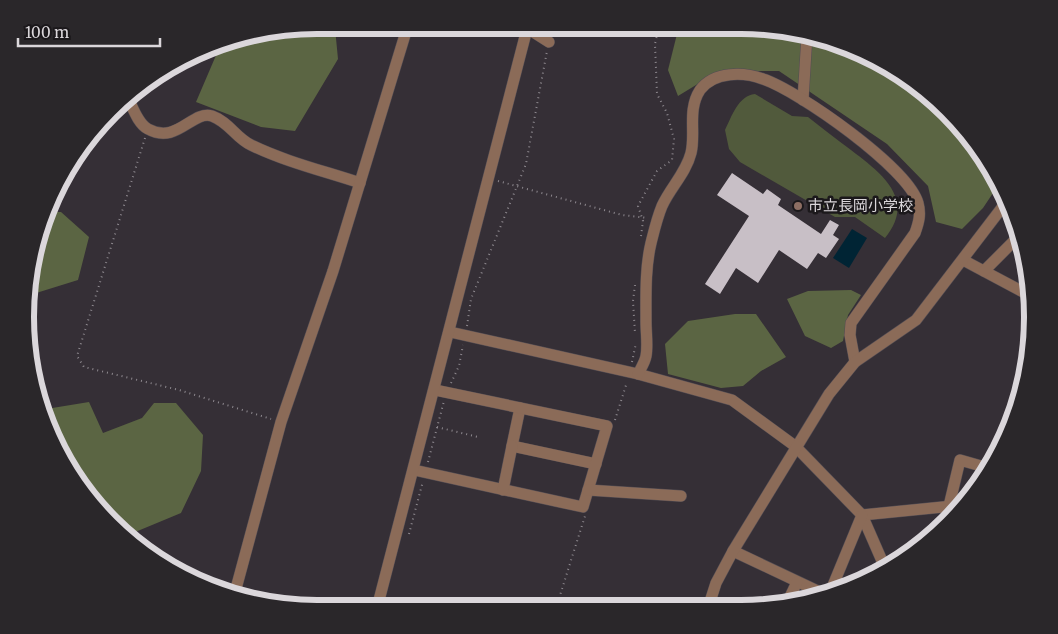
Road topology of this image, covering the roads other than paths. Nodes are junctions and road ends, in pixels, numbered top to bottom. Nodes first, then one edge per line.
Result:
1 (405, 34) edge
2 (522, 34) edge
3 (536, 34) edge
4 (807, 41) edge
5 (549, 42) road end
6 (803, 100) junction
7 (131, 103) edge
8 (360, 183) junction
9 (1002, 207) edge
10 (1014, 241) edge
11 (963, 260) junction
12 (984, 271) junction
13 (1023, 292) edge
14 (450, 332) junction
15 (856, 362) junction
16 (634, 373) junction
17 (440, 391) junction
18 (520, 408) junction
19 (512, 446) junction
20 (795, 446) junction
21 (596, 464) junction
22 (982, 466) edge
23 (419, 472) junction
24 (503, 490) junction
25 (588, 490) junction
26 (680, 496) dead end
27 (950, 506) joint
28 (862, 515) junction
29 (733, 551) junction
30 (883, 562) edge
31 (797, 582) junction
32 (832, 585) edge
33 (236, 588) edge
34 (816, 590) edge
35 (790, 596) edge
36 (379, 600) edge
37 (711, 600) edge

1 - 8 street
2 - 14 street
3 - 5 street
4 - 6 street
6 - 15 street
6 - 16 street
7 - 8 street
8 - 33 street
9 - 11 street
10 - 12 street
11 - 12 street
11 - 15 street
12 - 13 street
14 - 16 street
14 - 17 street
15 - 20 street
16 - 20 street
17 - 18 street
17 - 23 street
18 - 19 street
18 - 21 street
19 - 21 street
19 - 24 street
20 - 28 street
20 - 29 street
21 - 25 street
22 - 27 street
23 - 24 street
23 - 36 street
24 - 25 street
25 - 26 street
27 - 28 street
28 - 30 street
28 - 32 street
29 - 31 street
29 - 37 street
31 - 34 street
31 - 35 street

